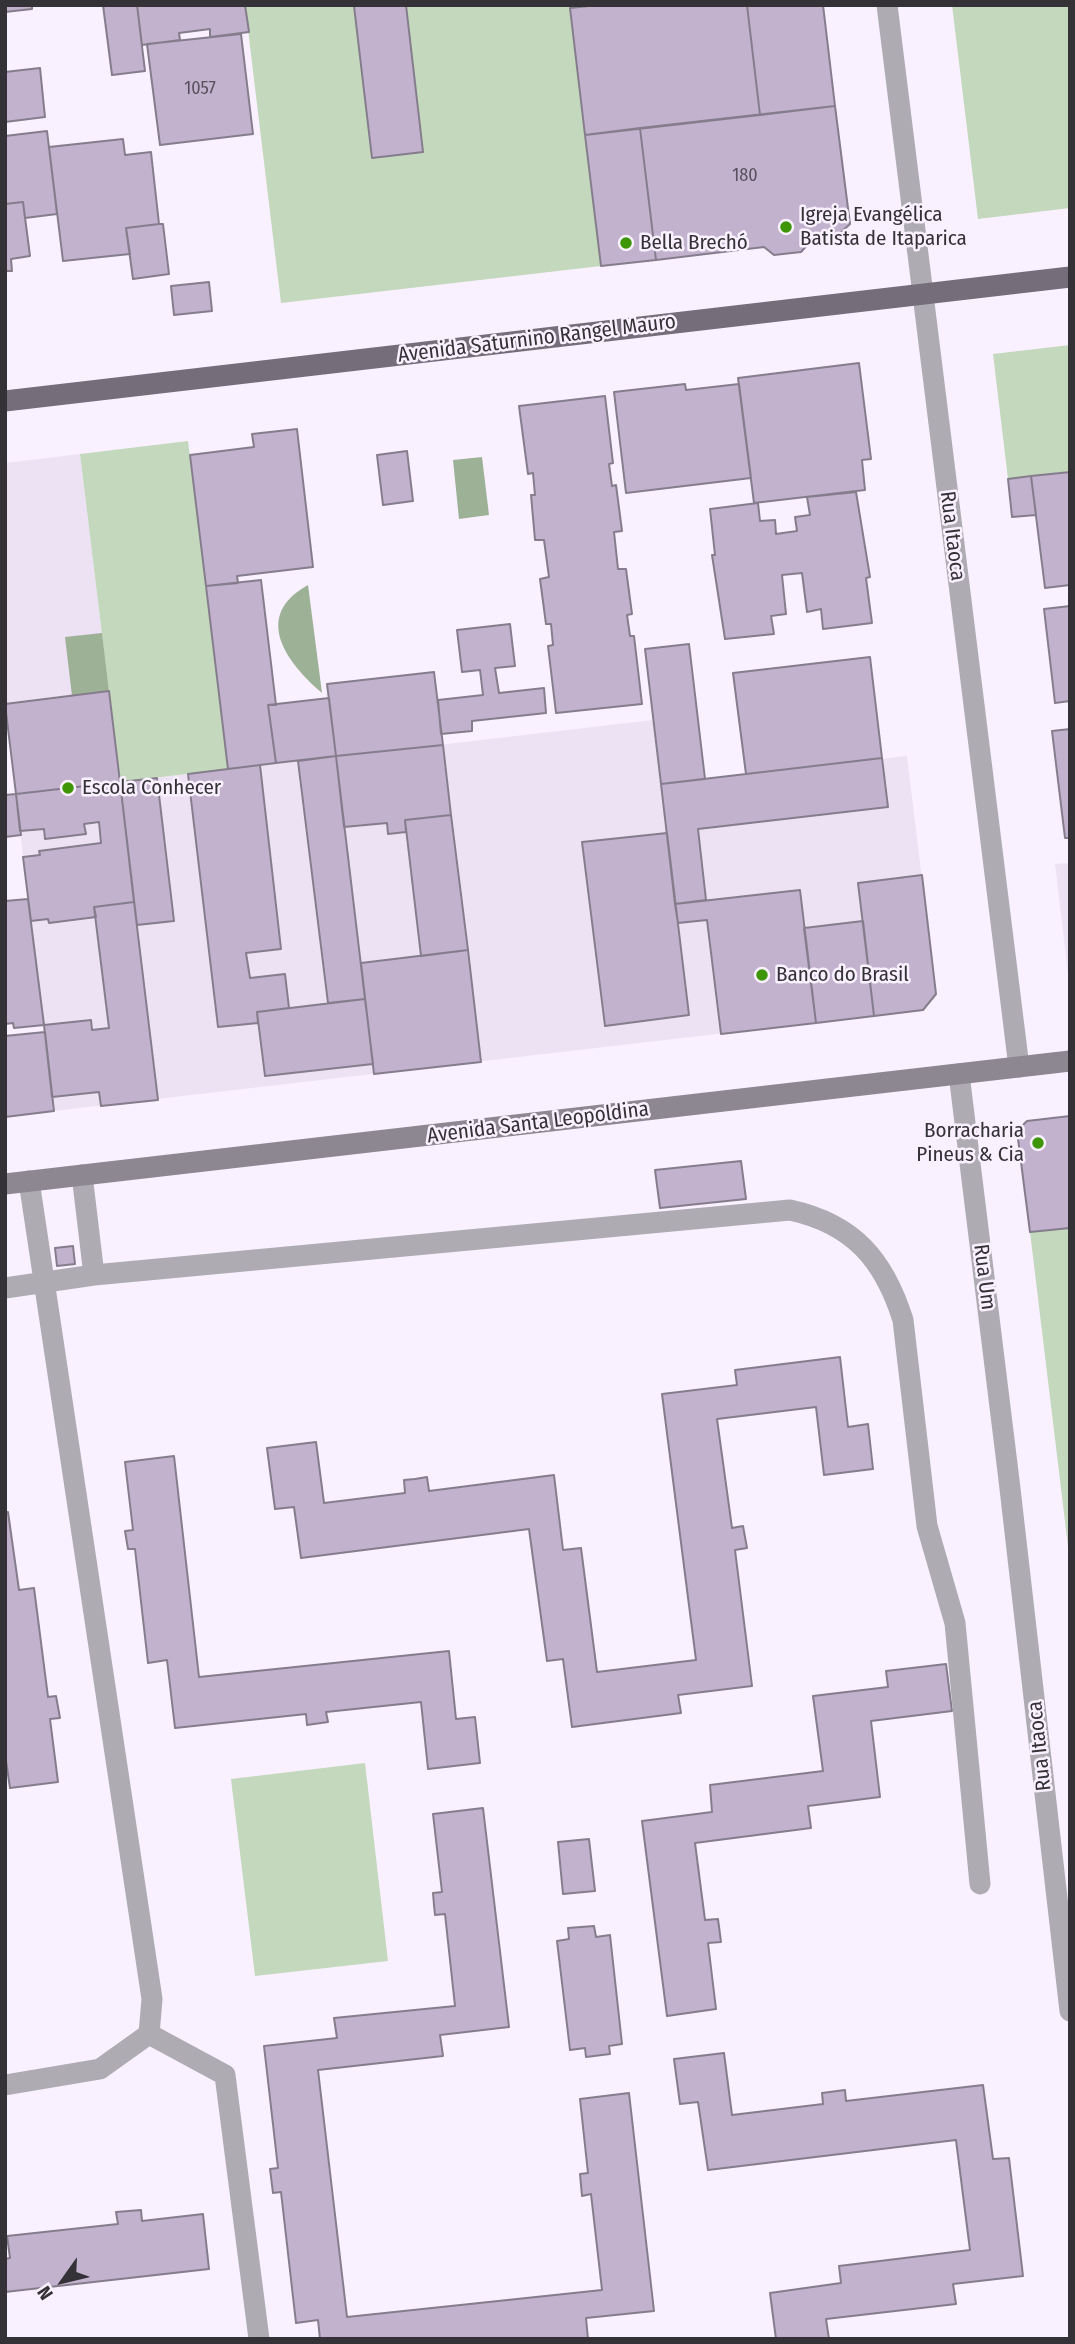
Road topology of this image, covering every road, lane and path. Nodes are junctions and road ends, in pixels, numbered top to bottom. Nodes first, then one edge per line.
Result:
1 (887, 5) edge
2 (1070, 278) edge
3 (922, 294) junction
4 (5, 401) edge
5 (1070, 1061) edge
6 (1019, 1067) junction
7 (959, 1074) junction
8 (82, 1175) junction
9 (29, 1181) junction
10 (5, 1184) edge
11 (94, 1275) junction
12 (45, 1283) junction
13 (5, 1287) edge
14 (1009, 1480) joint
15 (981, 1884) dead end
16 (1070, 2011) edge
17 (149, 2034) junction
18 (5, 2085) edge
19 (259, 2339) edge

1 - 3 street, Rua Itaoca
2 - 3 main road, Avenida Saturnino Rangel Mauro
3 - 4 main road, Avenida Saturnino Rangel Mauro
3 - 6 street, Rua Itaoca
5 - 6 street, Avenida Santa Leopoldina
6 - 7 street, Avenida Santa Leopoldina
7 - 8 street, Avenida Santa Leopoldina
7 - 14 street, Rua Um
8 - 9 street, Avenida Santa Leopoldina
8 - 11 street
9 - 10 street, Avenida Santa Leopoldina
9 - 12 street
11 - 12 street
11 - 15 street
12 - 13 street
12 - 17 street
14 - 16 street, Rua Itaoca
17 - 18 street
17 - 19 street

